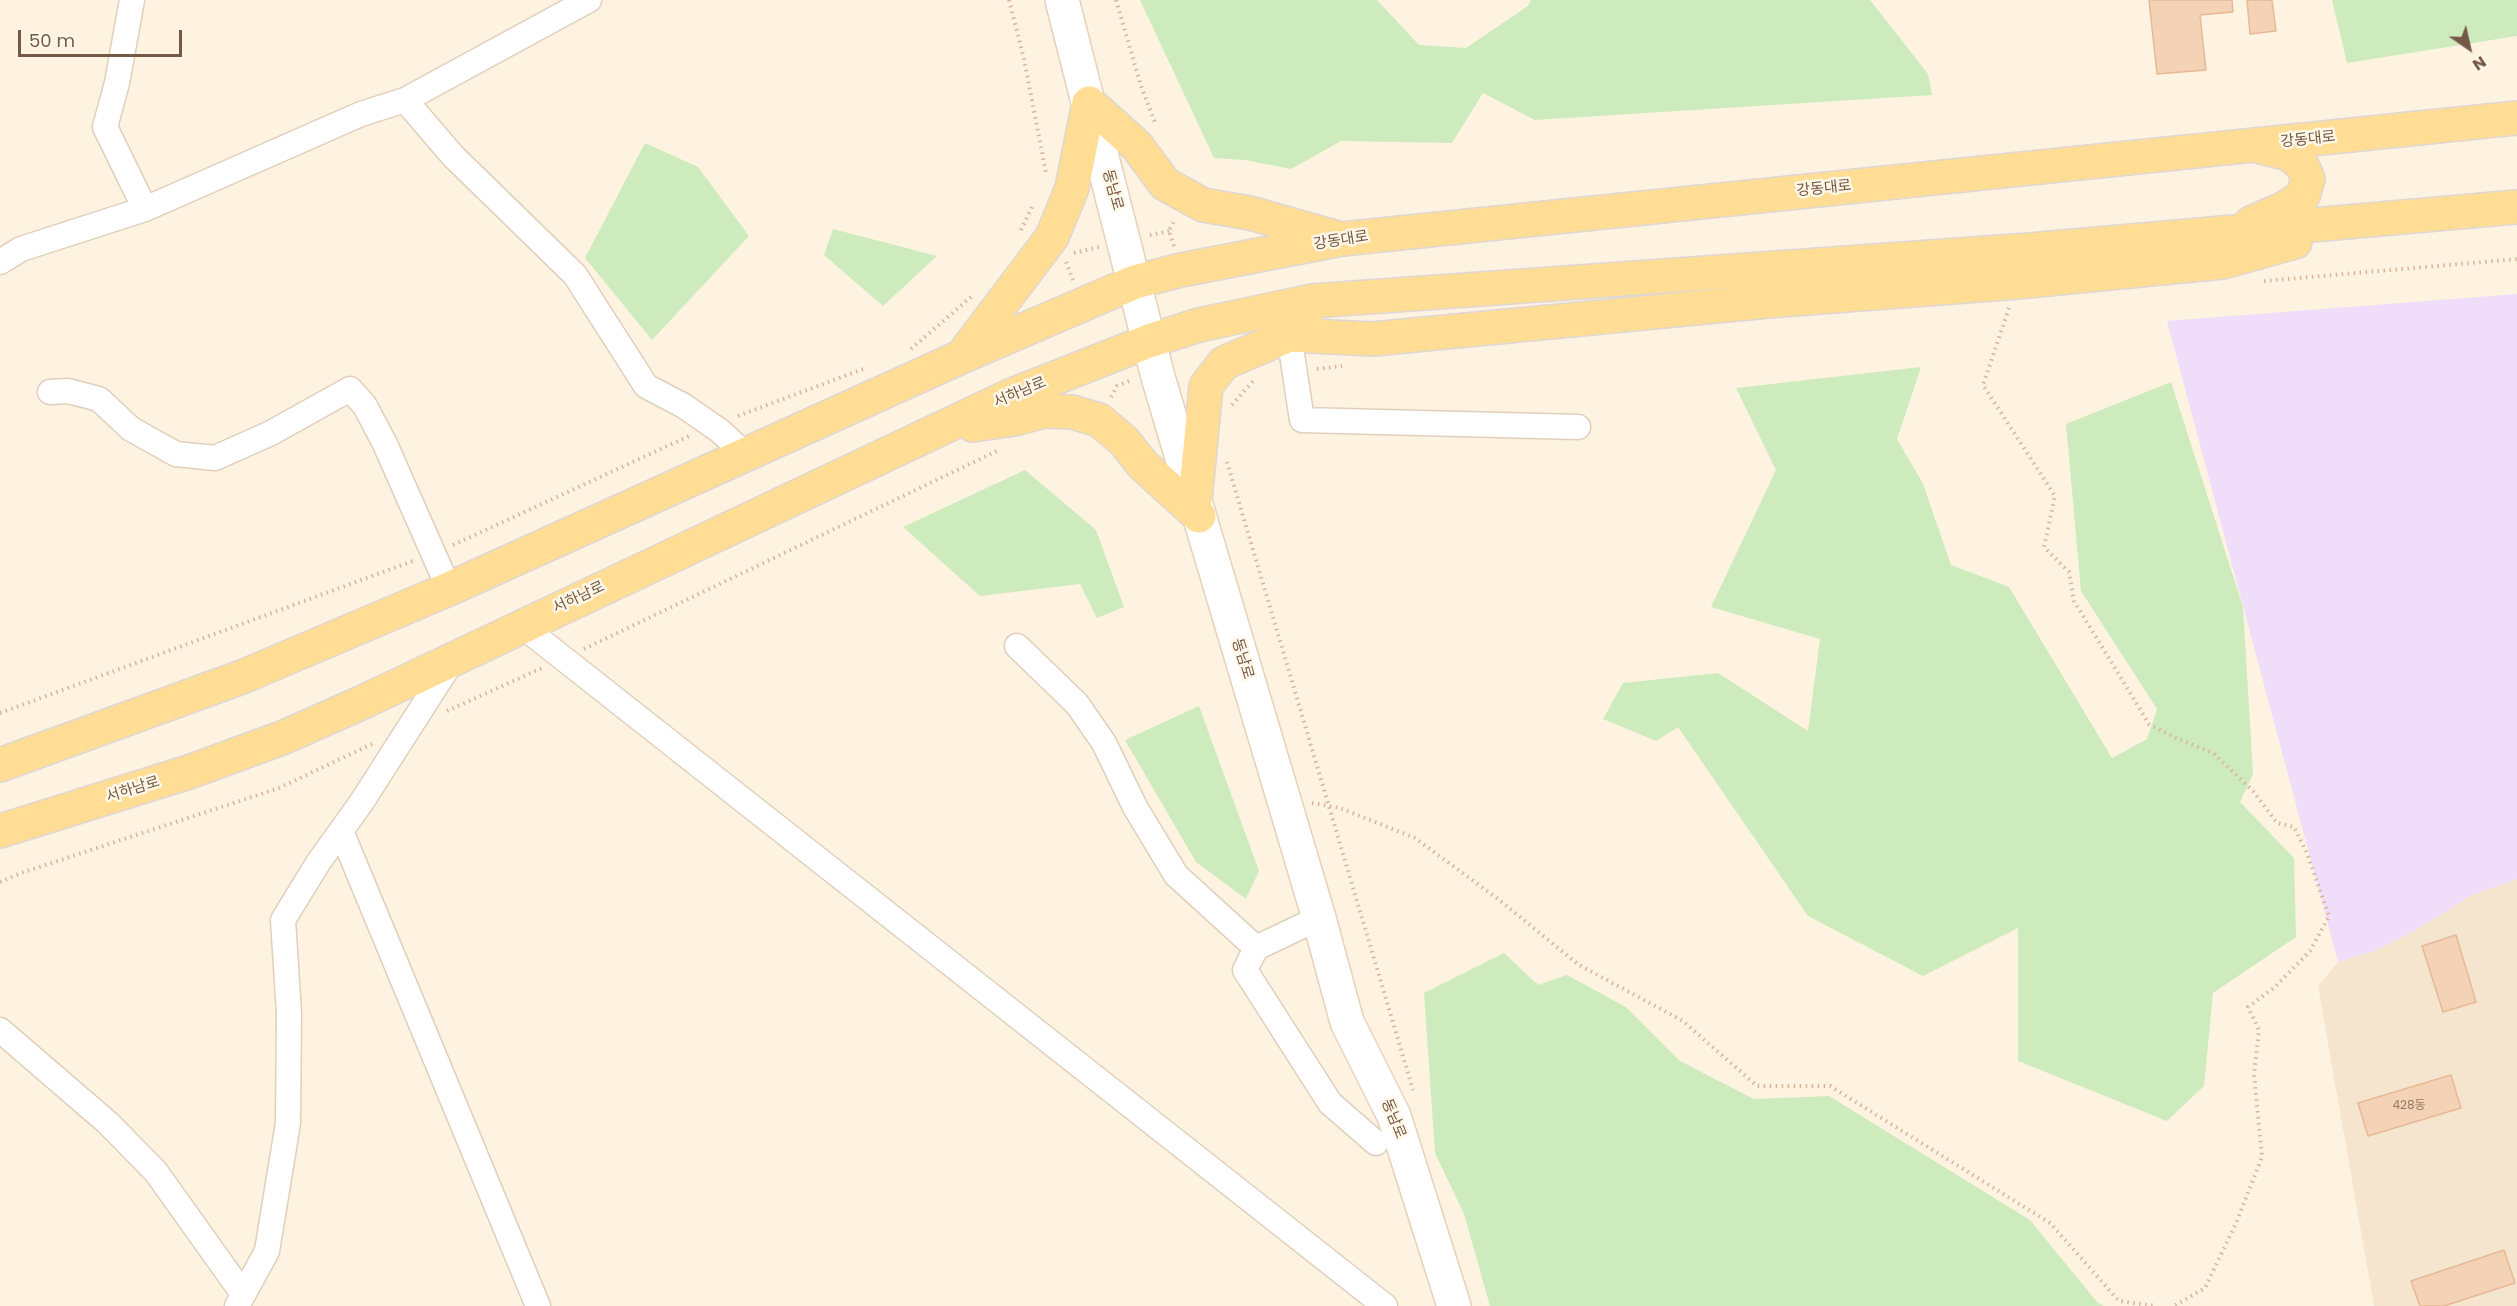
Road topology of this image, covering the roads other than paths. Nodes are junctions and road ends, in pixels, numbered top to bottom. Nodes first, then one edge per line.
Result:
1 (132, 0) edge
2 (589, 0) edge
3 (1062, 0) edge
4 (405, 100) junction
5 (1089, 103) junction
6 (2517, 118) edge
7 (2255, 145) junction
8 (2517, 207) edge
9 (144, 208) junction
10 (2377, 220) junction
11 (2230, 233) junction
12 (1342, 239) junction
13 (0, 262) edge
14 (1135, 282) junction
15 (1430, 292) junction
16 (1289, 335) junction
17 (1149, 341) junction
18 (961, 357) junction
19 (50, 392) dead end
20 (1578, 427) dead end
21 (936, 431) junction
22 (747, 456) junction
23 (1197, 508) junction
24 (449, 589) junction
25 (521, 625) junction
26 (1017, 646) dead end
27 (455, 657) junction
28 (0, 765) edge
29 (0, 831) edge
30 (340, 831) junction
31 (1319, 918) junction
32 (1256, 948) junction
33 (0, 1030) edge
34 (1376, 1143) dead end
35 (240, 1300) edge
36 (538, 1306) edge
37 (1385, 1306) edge
38 (1454, 1306) edge

1 - 9 street
2 - 4 street
3 - 5 main road, 동남로
4 - 9 street
4 - 22 street
5 - 12 main road
5 - 14 main road, 동남로
5 - 18 main road
6 - 7 main road, 강동대로
7 - 11 main road
7 - 12 main road, 강동대로
8 - 10 main road
9 - 13 street
10 - 11 main road
10 - 16 main road
11 - 15 main road
12 - 14 main road, 강동대로
14 - 17 main road, 동남로
14 - 18 main road
15 - 16 main road
15 - 17 main road
16 - 20 street
16 - 23 main road
17 - 21 main road, 서하남로
17 - 23 main road, 동남로
18 - 22 main road
19 - 24 street
21 - 23 main road
21 - 25 main road, 서하남로
22 - 24 main road
23 - 31 main road, 동남로
24 - 28 main road
25 - 27 main road, 서하남로
25 - 37 street
26 - 32 street
27 - 29 main road, 서하남로
27 - 30 street
30 - 35 street
30 - 36 street
31 - 32 street
31 - 38 main road, 동남로
32 - 34 street
33 - 35 street

